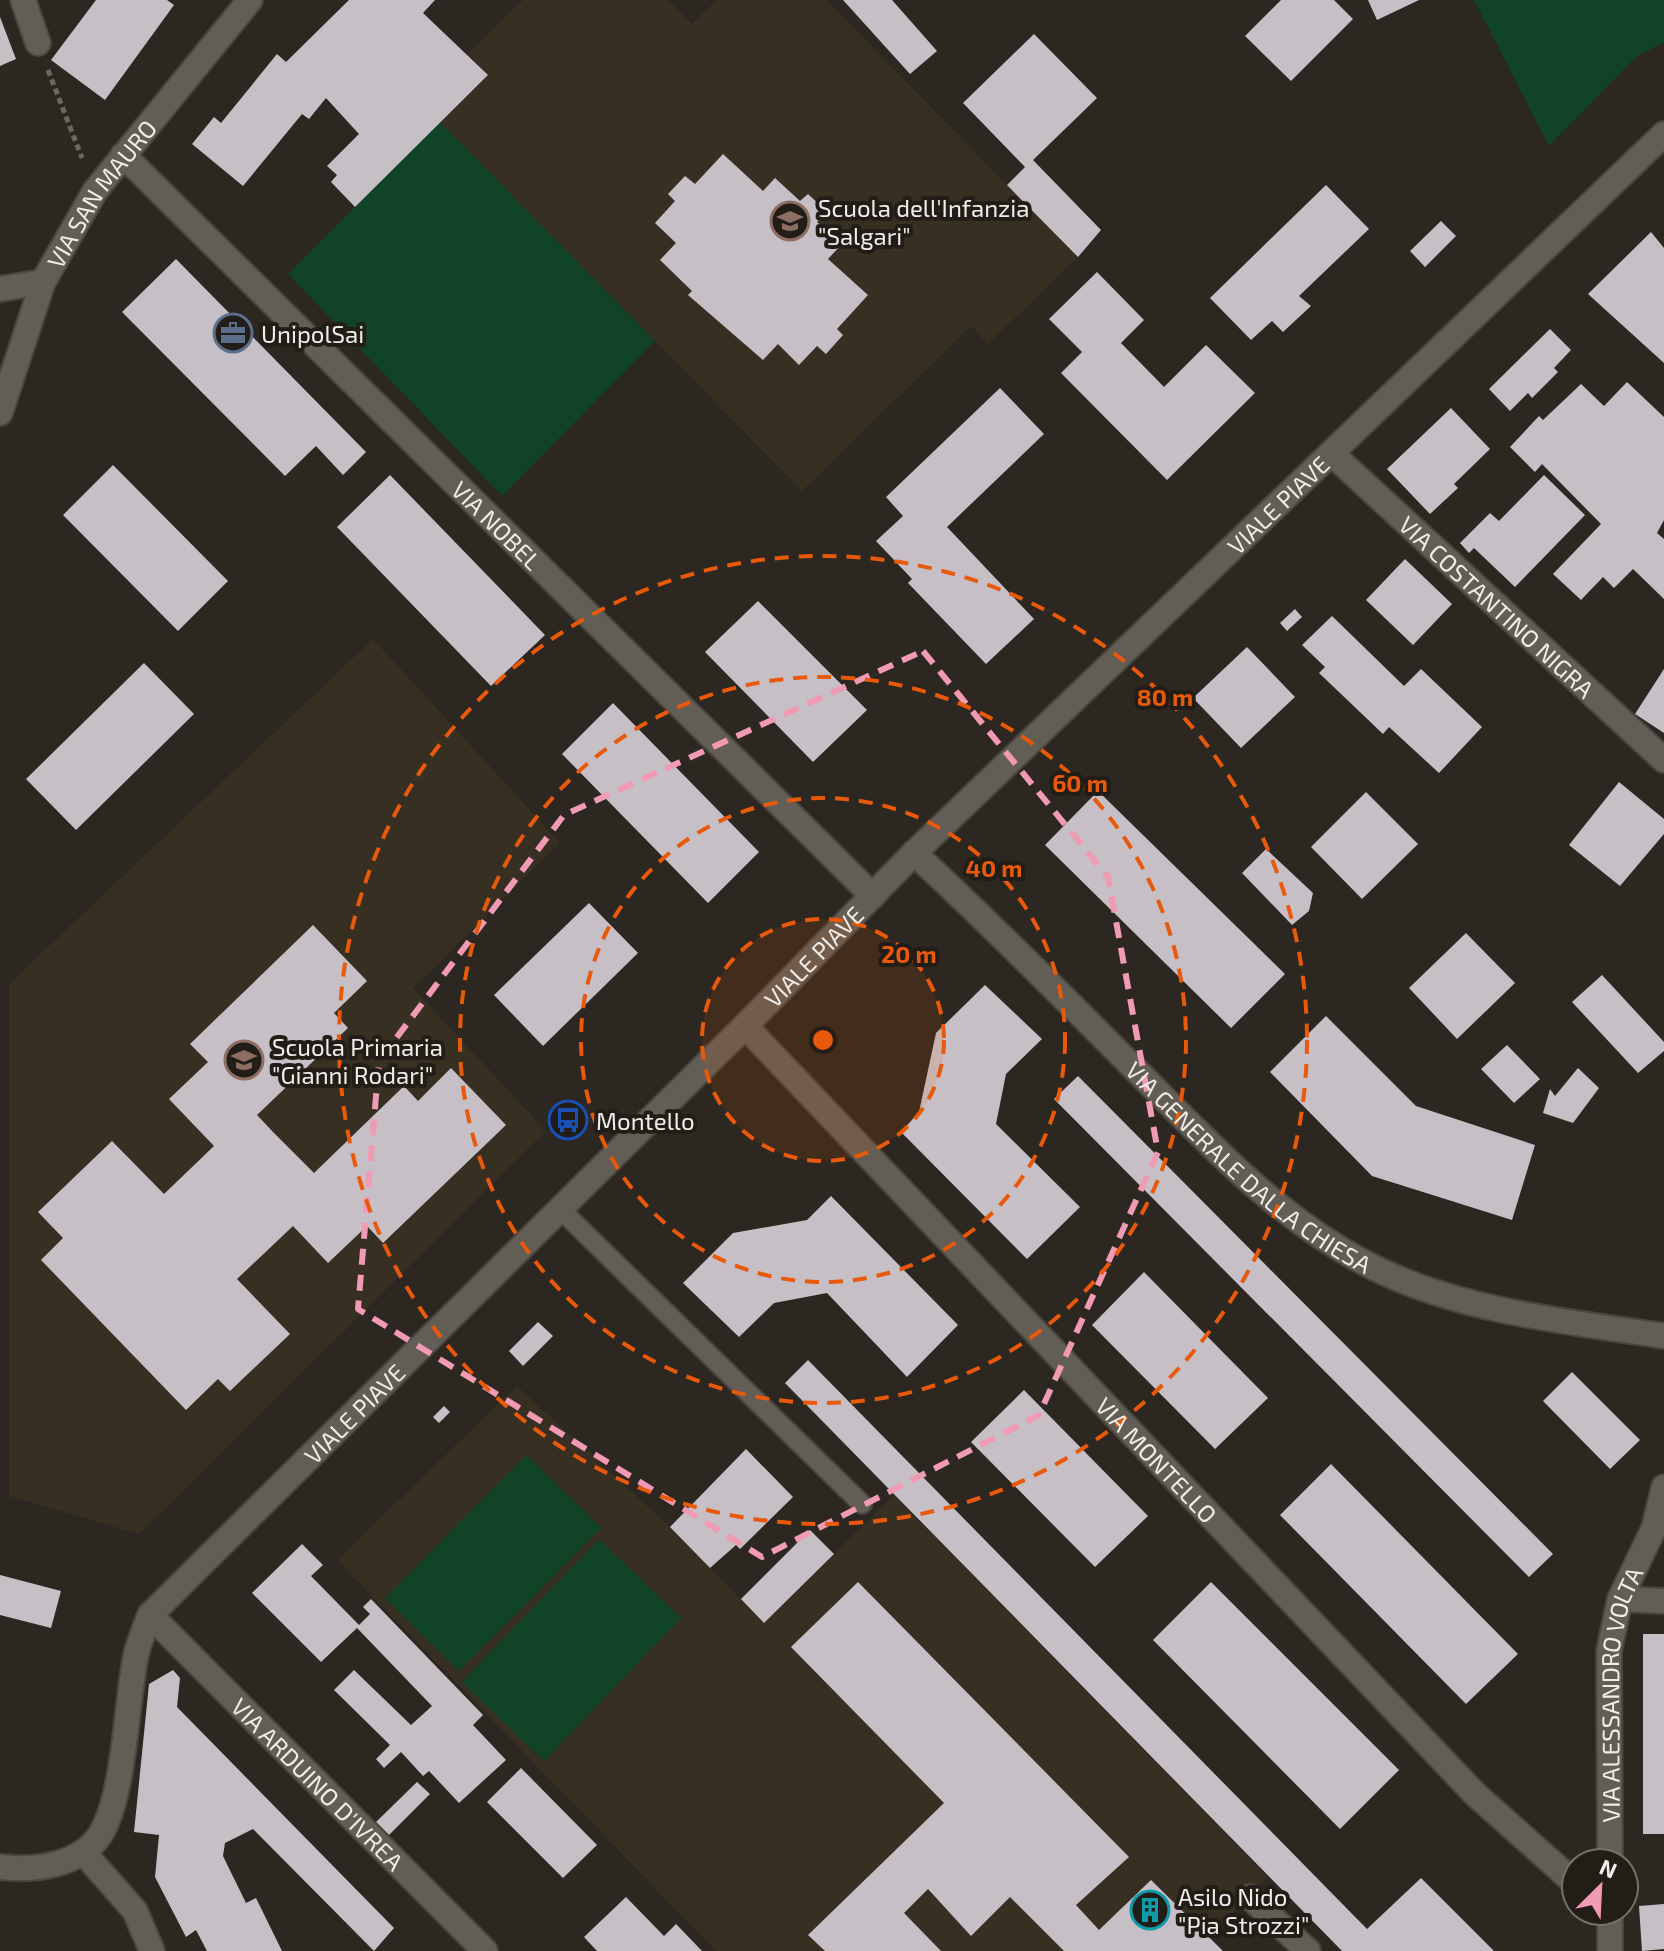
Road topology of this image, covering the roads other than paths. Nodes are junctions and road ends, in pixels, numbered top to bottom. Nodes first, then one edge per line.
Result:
1 (23, 0) edge
2 (250, 0) edge
3 (38, 43) road end
4 (1664, 134) edge
5 (123, 155) junction
6 (43, 282) junction
7 (0, 289) edge
8 (0, 413) edge
9 (1331, 453) junction
10 (1664, 760) edge
11 (914, 853) junction
12 (873, 896) junction
13 (745, 1026) junction
14 (560, 1209) junction
15 (1664, 1336) edge
16 (1664, 1487) edge
17 (862, 1504) dead end
18 (1620, 1599) junction
19 (1664, 1601) edge
20 (150, 1615) junction
21 (1610, 1847) edge
22 (83, 1852) junction
23 (0, 1867) edge
24 (1560, 1870) edge
25 (1250, 1897) dead end
26 (1609, 1927) edge
27 (152, 1951) edge
28 (485, 1951) edge
29 (1308, 1951) edge
30 (1610, 1951) edge

1 - 3 street
2 - 5 street, VIA SAN MAURO
4 - 9 street, VIALE PIAVE
5 - 6 street, VIA SAN MAURO
5 - 12 street, VIA NOBEL
6 - 7 street
6 - 8 street, VIA SAN MAURO
9 - 10 street, VIA COSTANTINO NIGRA
9 - 11 street, VIALE PIAVE
11 - 12 street, VIALE PIAVE
11 - 15 street, VIA GENERALE DALLA CHIESA
12 - 13 street, VIALE PIAVE
13 - 14 street, VIALE PIAVE
13 - 24 street, VIA MONTELLO
14 - 17 lane
14 - 20 street, VIALE PIAVE
16 - 18 street, VIA ALESSANDRO VOLTA
18 - 19 street
18 - 21 street, VIA ALESSANDRO VOLTA
20 - 22 street, VIALE PIAVE
20 - 28 street, VIA ARDUINO D'IVREA
22 - 23 street
22 - 27 street
25 - 29 street
26 - 30 street

